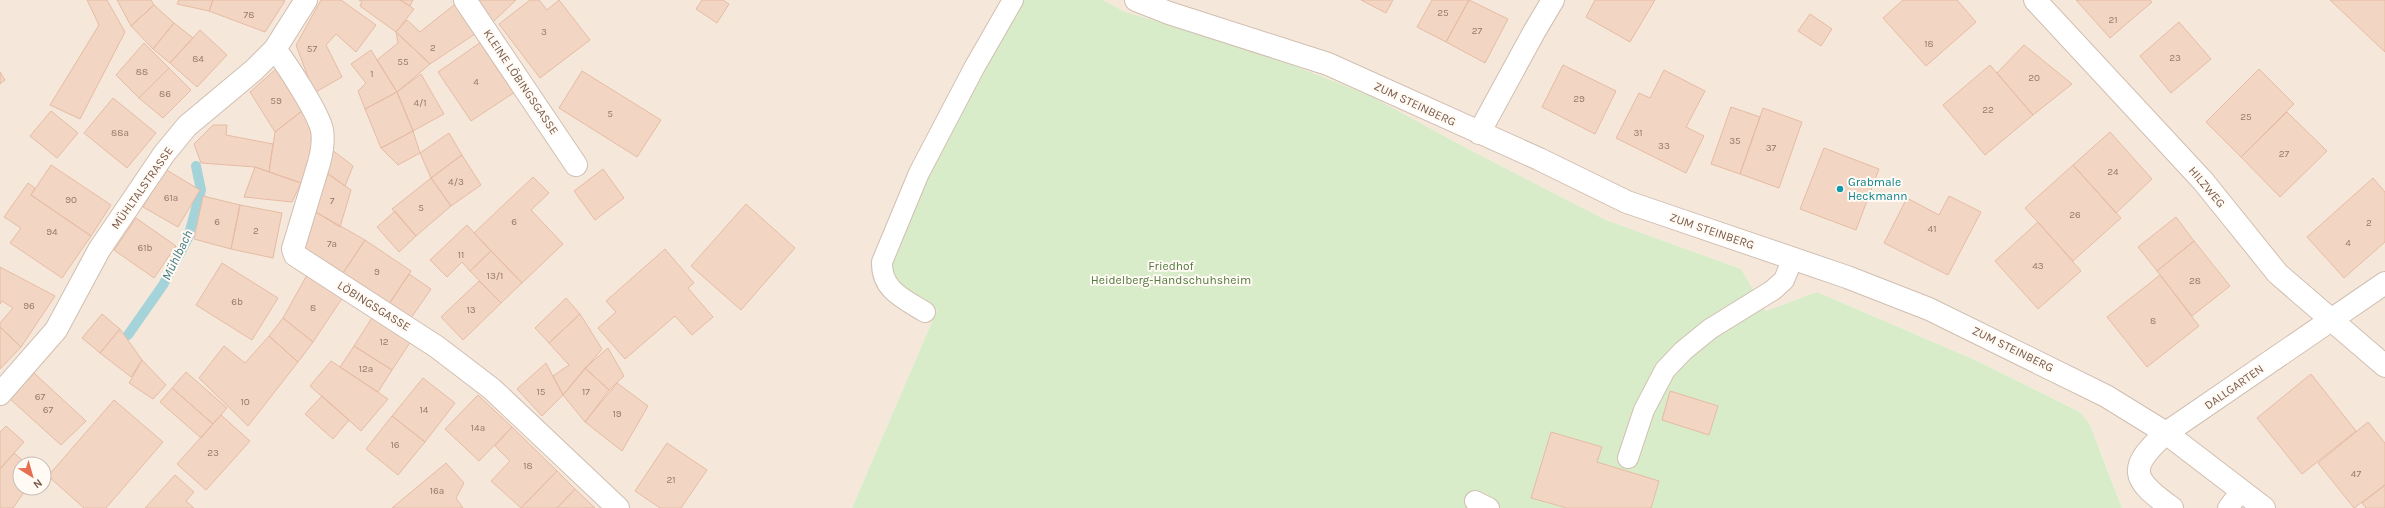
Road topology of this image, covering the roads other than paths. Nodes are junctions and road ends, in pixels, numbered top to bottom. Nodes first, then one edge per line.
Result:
1 (306, 0) edge
2 (465, 0) edge
3 (1013, 0) edge
4 (1136, 0) edge
5 (1554, 0) edge
6 (2035, 0) edge
7 (275, 49) junction
8 (1479, 133) junction
9 (576, 165) dead end
10 (1793, 258) junction
11 (2385, 283) edge
12 (925, 312) dead end
13 (2332, 319) junction
14 (2385, 366) edge
15 (0, 394) edge
16 (2166, 433) junction
17 (1628, 458) dead end
18 (2234, 500) edge
19 (618, 508) edge
20 (2172, 508) edge
21 (2264, 508) edge

1 - 7 street, MÜHLTALSTRASSE
2 - 9 street, KLEINE LÖBINGSGASSE
3 - 12 lane
4 - 8 street, ZUM STEINBERG
5 - 8 street
6 - 13 street, HILZWEG
7 - 15 street, MÜHLTALSTRASSE
7 - 19 street, LÖBINGSGASSE
8 - 10 street, ZUM STEINBERG
10 - 16 street, ZUM STEINBERG
10 - 17 lane
11 - 13 street, DALLGARTEN
13 - 14 street, HILZWEG
13 - 16 street, DALLGARTEN
16 - 18 street, ZUM STEINBERG
16 - 20 street, DALLGARTEN
18 - 21 street, ZUM STEINBERG

